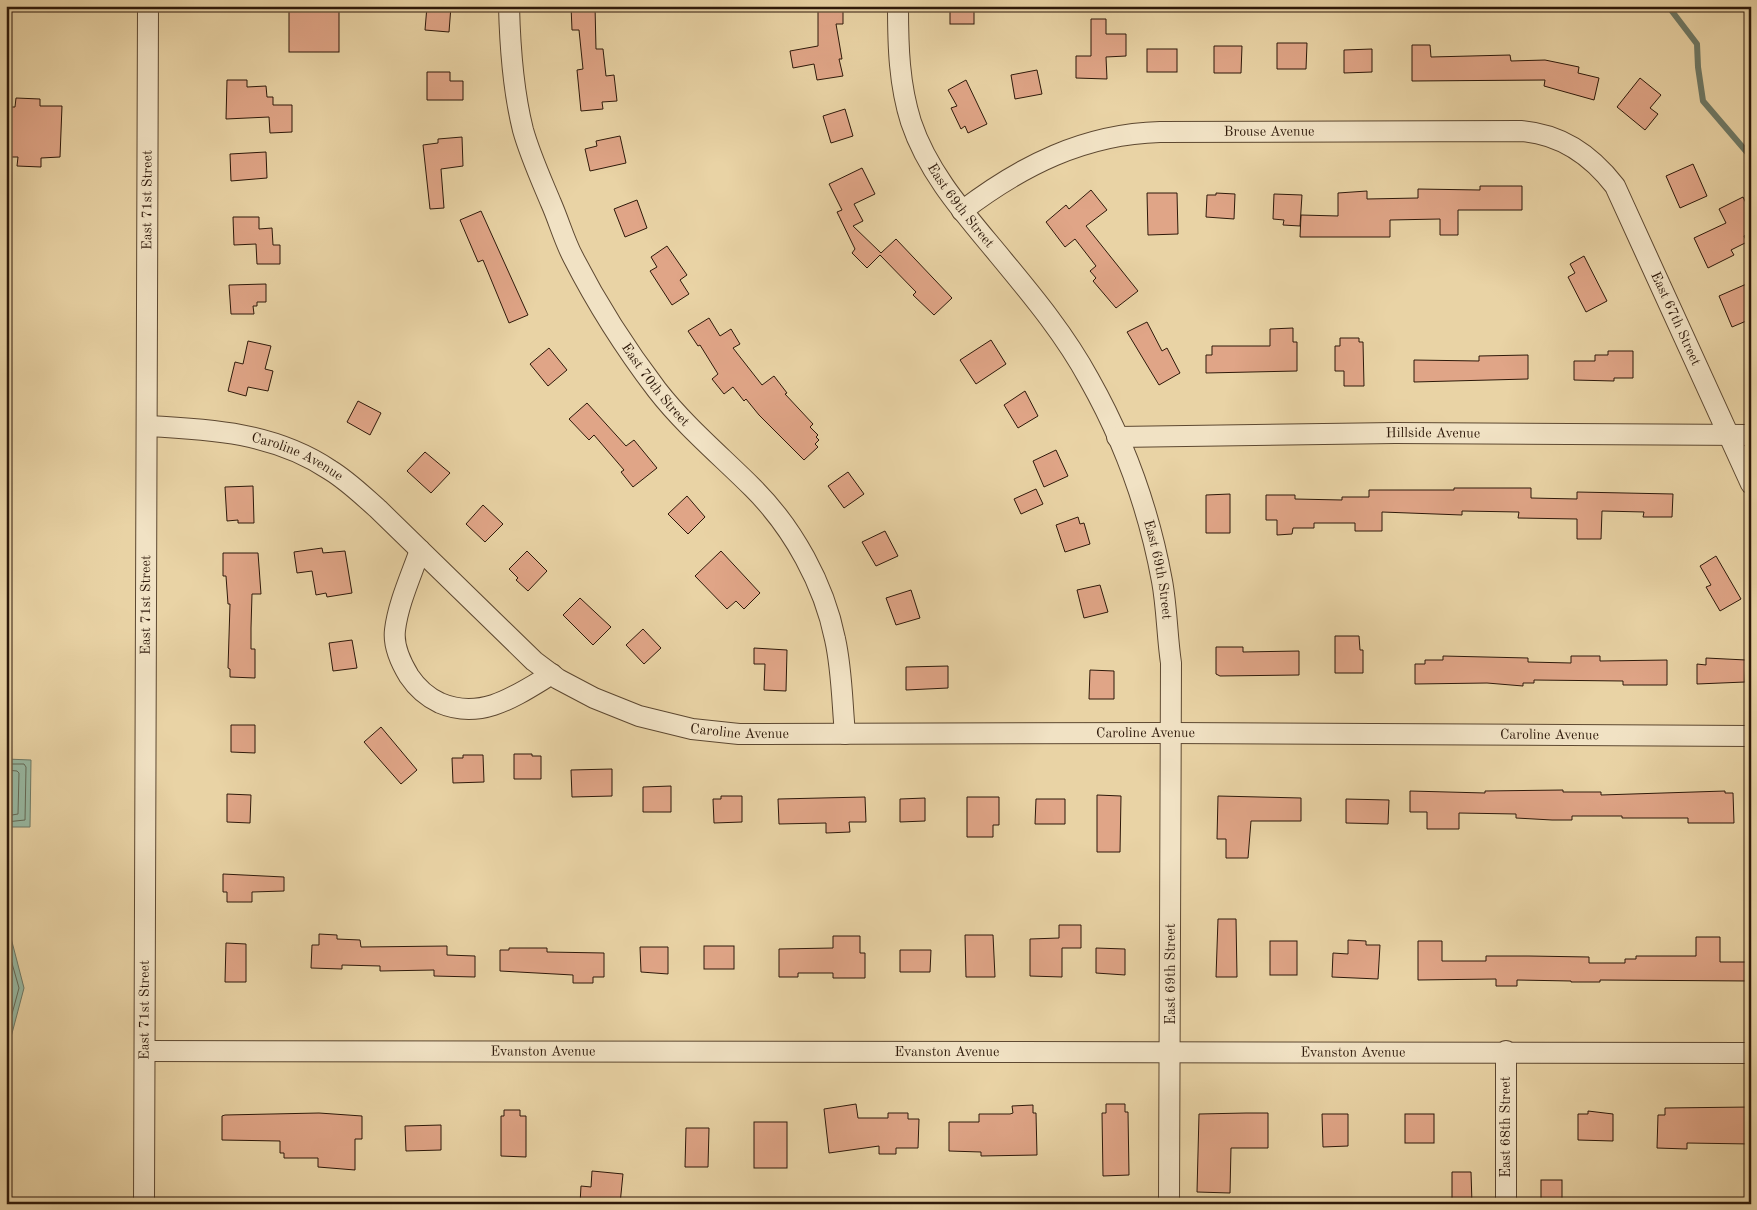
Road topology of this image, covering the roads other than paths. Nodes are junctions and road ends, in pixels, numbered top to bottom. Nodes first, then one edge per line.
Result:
1 (148, 6) edge
2 (509, 6) edge
3 (898, 6) edge
4 (1591, 159) joint
5 (962, 211) junction
6 (147, 426) junction
7 (1728, 435) junction
8 (1751, 435) edge
9 (1117, 437) junction
10 (1751, 484) edge
11 (420, 550) junction
12 (552, 674) junction
13 (1172, 733) junction
14 (845, 734) junction
15 (1751, 736) edge
16 (145, 1051) junction
17 (1171, 1051) junction
18 (1506, 1051) junction
19 (1751, 1053) edge
20 (144, 1204) edge
21 (1169, 1204) edge
22 (1506, 1204) edge

1 - 6 street, East 71st Street
2 - 14 street, East 70th Street
3 - 5 street, East 69th Street
4 - 5 street, Brouse Avenue
4 - 7 street, East 67th Street
5 - 9 street, East 69th Street
6 - 11 street, Caroline Avenue
6 - 16 street, East 71st Street
7 - 8 street, Hillside Avenue
7 - 9 street, Hillside Avenue
7 - 10 street, East 67th Street
9 - 13 street, East 69th Street
11 - 12 street, Caroline Avenue
11 - 12 street
12 - 14 street, Caroline Avenue
13 - 14 street, Caroline Avenue
13 - 15 street, Caroline Avenue
13 - 17 street, East 69th Street
16 - 17 street, Evanston Avenue
16 - 20 street, East 71st Street
17 - 18 street, Evanston Avenue
17 - 21 street, East 69th Street
18 - 19 street, Evanston Avenue
18 - 22 street, East 68th Street

